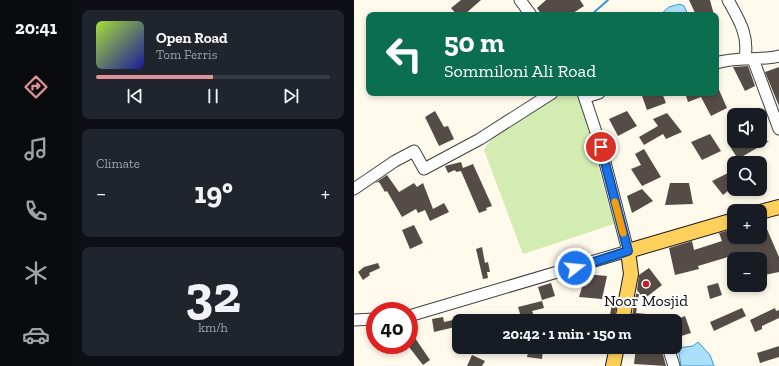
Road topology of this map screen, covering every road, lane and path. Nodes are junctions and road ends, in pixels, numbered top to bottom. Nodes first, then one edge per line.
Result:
1 (728, 0) edge
2 (522, 1) edge
3 (529, 12) edge
4 (779, 56) edge
5 (749, 59) junction
6 (719, 63) edge
7 (547, 96) edge
8 (584, 96) edge
9 (779, 129) edge
10 (354, 189) edge
11 (779, 207) edge
12 (767, 210) edge
13 (727, 222) edge
14 (628, 251) junction
15 (418, 313) edge
16 (623, 314) edge
17 (366, 319) edge
18 (354, 320) edge
19 (616, 354) edge
20 (670, 354) edge
21 (613, 366) edge
22 (674, 366) edge

1 - 5 street
2 - 3 street
4 - 5 street
5 - 6 street
5 - 9 street
7 - 10 street
8 - 14 street
11 - 12 main road
13 - 14 main road
14 - 15 street
14 - 16 main road
17 - 18 street
19 - 21 main road
20 - 22 street

